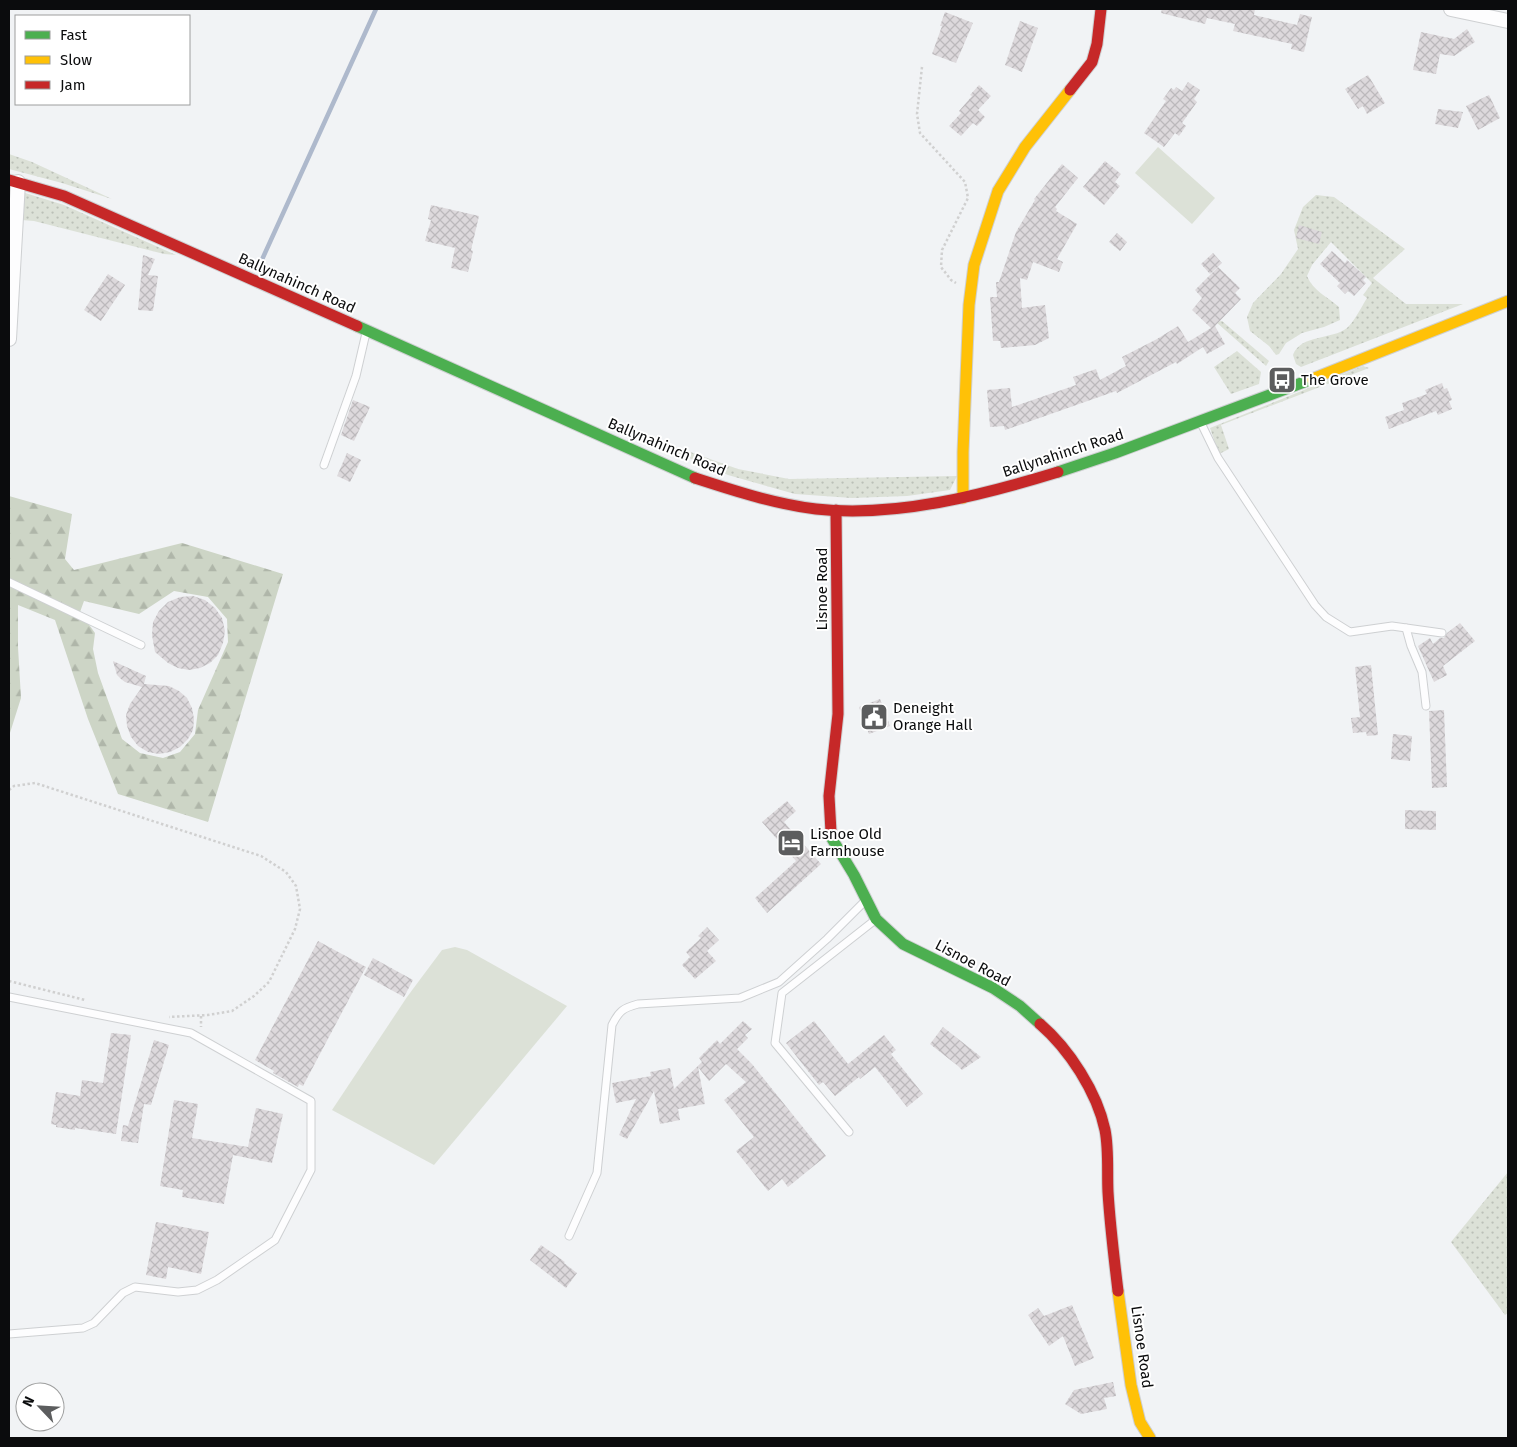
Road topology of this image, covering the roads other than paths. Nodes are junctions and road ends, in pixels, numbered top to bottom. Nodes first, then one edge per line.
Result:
1 (1101, 9) edge
2 (1452, 9) edge
3 (1508, 21) edge
4 (13, 181) edge
5 (1508, 301) edge
6 (366, 330) junction
7 (9, 339) edge
8 (1200, 421) junction
9 (324, 465) dead end
10 (963, 498) junction
11 (836, 510) junction
12 (9, 582) edge
13 (1406, 628) junction
14 (1442, 633) dead end
15 (141, 645) dead end
16 (1426, 706) dead end
17 (866, 900) junction
18 (876, 919) junction
19 (9, 997) edge
20 (849, 1132) dead end
21 (569, 1236) dead end
22 (9, 1334) edge
23 (1150, 1438) edge

1 - 10 street
2 - 3 street
4 - 6 street, Ballynahinch Road
4 - 7 street
5 - 8 street, Ballynahinch Road
6 - 9 lane
6 - 11 street, Ballynahinch Road
8 - 10 street, Ballynahinch Road
8 - 13 lane
10 - 11 street, Ballynahinch Road
11 - 17 street, Lisnoe Road
12 - 15 lane
13 - 14 lane
13 - 16 lane
17 - 18 street, Lisnoe Road
17 - 21 lane
18 - 20 lane
18 - 23 street, Lisnoe Road
19 - 22 lane

